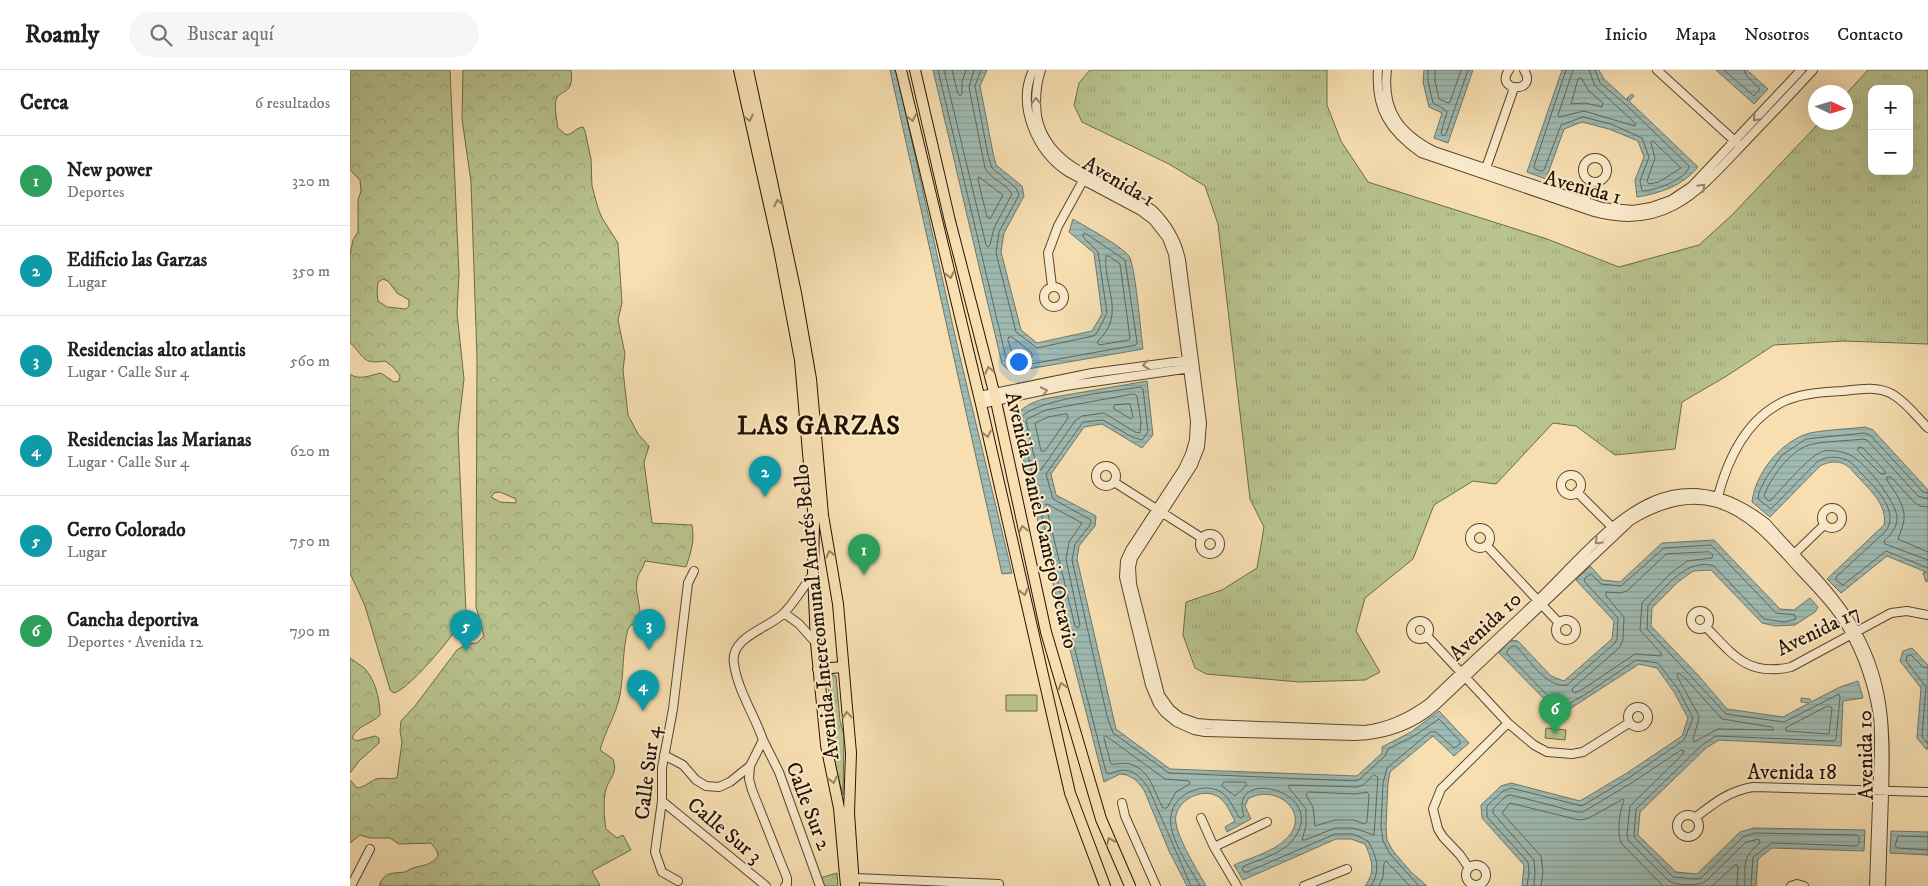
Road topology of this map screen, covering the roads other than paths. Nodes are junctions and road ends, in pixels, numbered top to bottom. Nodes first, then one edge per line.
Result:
1 (739, 70) edge
2 (748, 70) edge
3 (901, 70) edge
4 (915, 70) edge
5 (1033, 70) edge
6 (1041, 70) edge
7 (1378, 70) edge
8 (1387, 70) edge
9 (1509, 70) edge
10 (1524, 70) edge
11 (1657, 70) edge
12 (1801, 70) edge
13 (1813, 70) edge
14 (1514, 88) junction
15 (1777, 95) junction
16 (1383, 99) junction
17 (1783, 102) junction
18 (1738, 144) junction
19 (1485, 171) junction
20 (1084, 178) junction
21 (1592, 181) dead end
22 (1584, 205) junction
23 (1052, 286) dead end
24 (1191, 364) junction
25 (995, 396) junction
26 (980, 400) junction
27 (1928, 428) edge
28 (1114, 482) dead end
29 (1577, 492) dead end
30 (1717, 500) junction
31 (1159, 511) junction
32 (1824, 525) dead end
33 (1615, 530) junction
34 (1202, 538) dead end
35 (1487, 546) dead end
36 (1792, 556) junction
37 (694, 571) dead end
38 (813, 574) junction
39 (1540, 602) junction
40 (784, 613) junction
41 (1928, 615) edge
42 (1559, 623) dead end
43 (1706, 627) dead end
44 (1854, 633) junction
45 (1427, 636) dead end
46 (816, 643) junction
47 (842, 667) junction
48 (818, 669) junction
49 (1463, 674) junction
50 (1508, 723) junction
51 (1629, 723) dead end
52 (763, 740) junction
53 (664, 755) junction
54 (750, 766) junction
55 (1881, 791) junction
56 (1928, 792) edge
57 (662, 801) junction
58 (1122, 803) dead end
59 (1696, 817) dead end
60 (1201, 818) dead end
61 (1267, 822) dead end
62 (1879, 843) junction
63 (1214, 847) junction
64 (370, 849) dead end
65 (1468, 868) dead end
66 (1346, 869) dead end
67 (678, 881) dead end
68 (854, 882) edge
69 (1000, 884) dead end
70 (351, 886) edge
71 (766, 886) edge
72 (785, 886) edge
73 (820, 886) edge
74 (846, 886) edge
75 (1105, 886) edge
76 (1130, 886) edge
77 (1156, 886) edge
78 (1237, 886) edge
79 (1304, 886) edge
80 (1791, 886) edge
81 (1804, 886) edge
82 (1874, 886) edge
83 (1881, 886) edge

1 -> 38 main road, Avenida Intercomunal Andrés Bello
47 -> 2 main road, Avenida Intercomunal Andrés Bello
3 -> 26 main road, Avenida Daniel Camejo Octavio
25 -> 4 main road, Avenida Daniel Camejo Octavio
5 - 20 street, Avenida 1
20 -> 6 street, Avenida 1
7 - 16 street, Avenida 1
8 - 16 street, Avenida 1
9 - 14 street
10 - 14 street
11 - 18 street
12 - 15 street, Avenida 1
13 - 17 street, Avenida 1
14 - 19 street
15 - 17 street
15 -> 18 street, Avenida 1
16 - 19 street, Avenida 1
17 - 18 street, Avenida 1
18 - 22 street, Avenida 1
19 - 22 street, Avenida 1
20 - 23 street
20 - 24 street, Avenida 1
21 - 22 street
24 - 25 street
24 - 31 street, Avenida 10
25 - 26 street
76 -> 25 main road, Avenida Daniel Camejo Octavio
26 -> 75 main road, Avenida Daniel Camejo Octavio
27 - 30 street
28 - 31 street
29 - 33 street
30 - 33 street, Avenida 10
30 - 36 street, Avenida 10
31 - 34 street
31 - 49 street, Avenida 10
32 - 36 street
33 - 39 street, Avenida 10
35 - 39 street
36 - 44 street, Avenida 10
37 - 53 street, Calle Sur 4
38 - 40 street
38 - 46 main road, Avenida Intercomunal Andrés Bello
39 - 42 street
39 - 49 street, Avenida 10
40 - 46 street
40 - 52 street, Calle Sur 2
41 - 44 street, Avenida 17
43 - 44 street, Avenida 17
44 - 55 street, Avenida 10
45 - 49 street
46 - 48 main road, Avenida Intercomunal Andrés Bello
47 - 48 main road
68 -> 47 main road, Avenida Intercomunal Andrés Bello
48 -> 74 main road, Avenida Intercomunal Andrés Bello
49 - 50 street
50 - 51 street
50 - 65 street
52 - 54 street
52 - 73 street, Calle Sur 2
53 - 54 street
53 - 57 street, Calle Sur 4
54 - 72 street, Calle Sur 3
55 - 56 street, Avenida 18
55 - 59 street, Avenida 18
55 - 62 street, Avenida 10
57 - 67 street, Calle Sur 4
57 - 71 street, Calle Sur 3
58 - 77 street
60 - 63 street
61 - 63 street
62 - 82 street, Avenida 10
62 - 83 street, Avenida 10
63 - 78 street
64 - 70 street
66 - 79 street
68 - 69 street
80 - 81 street

